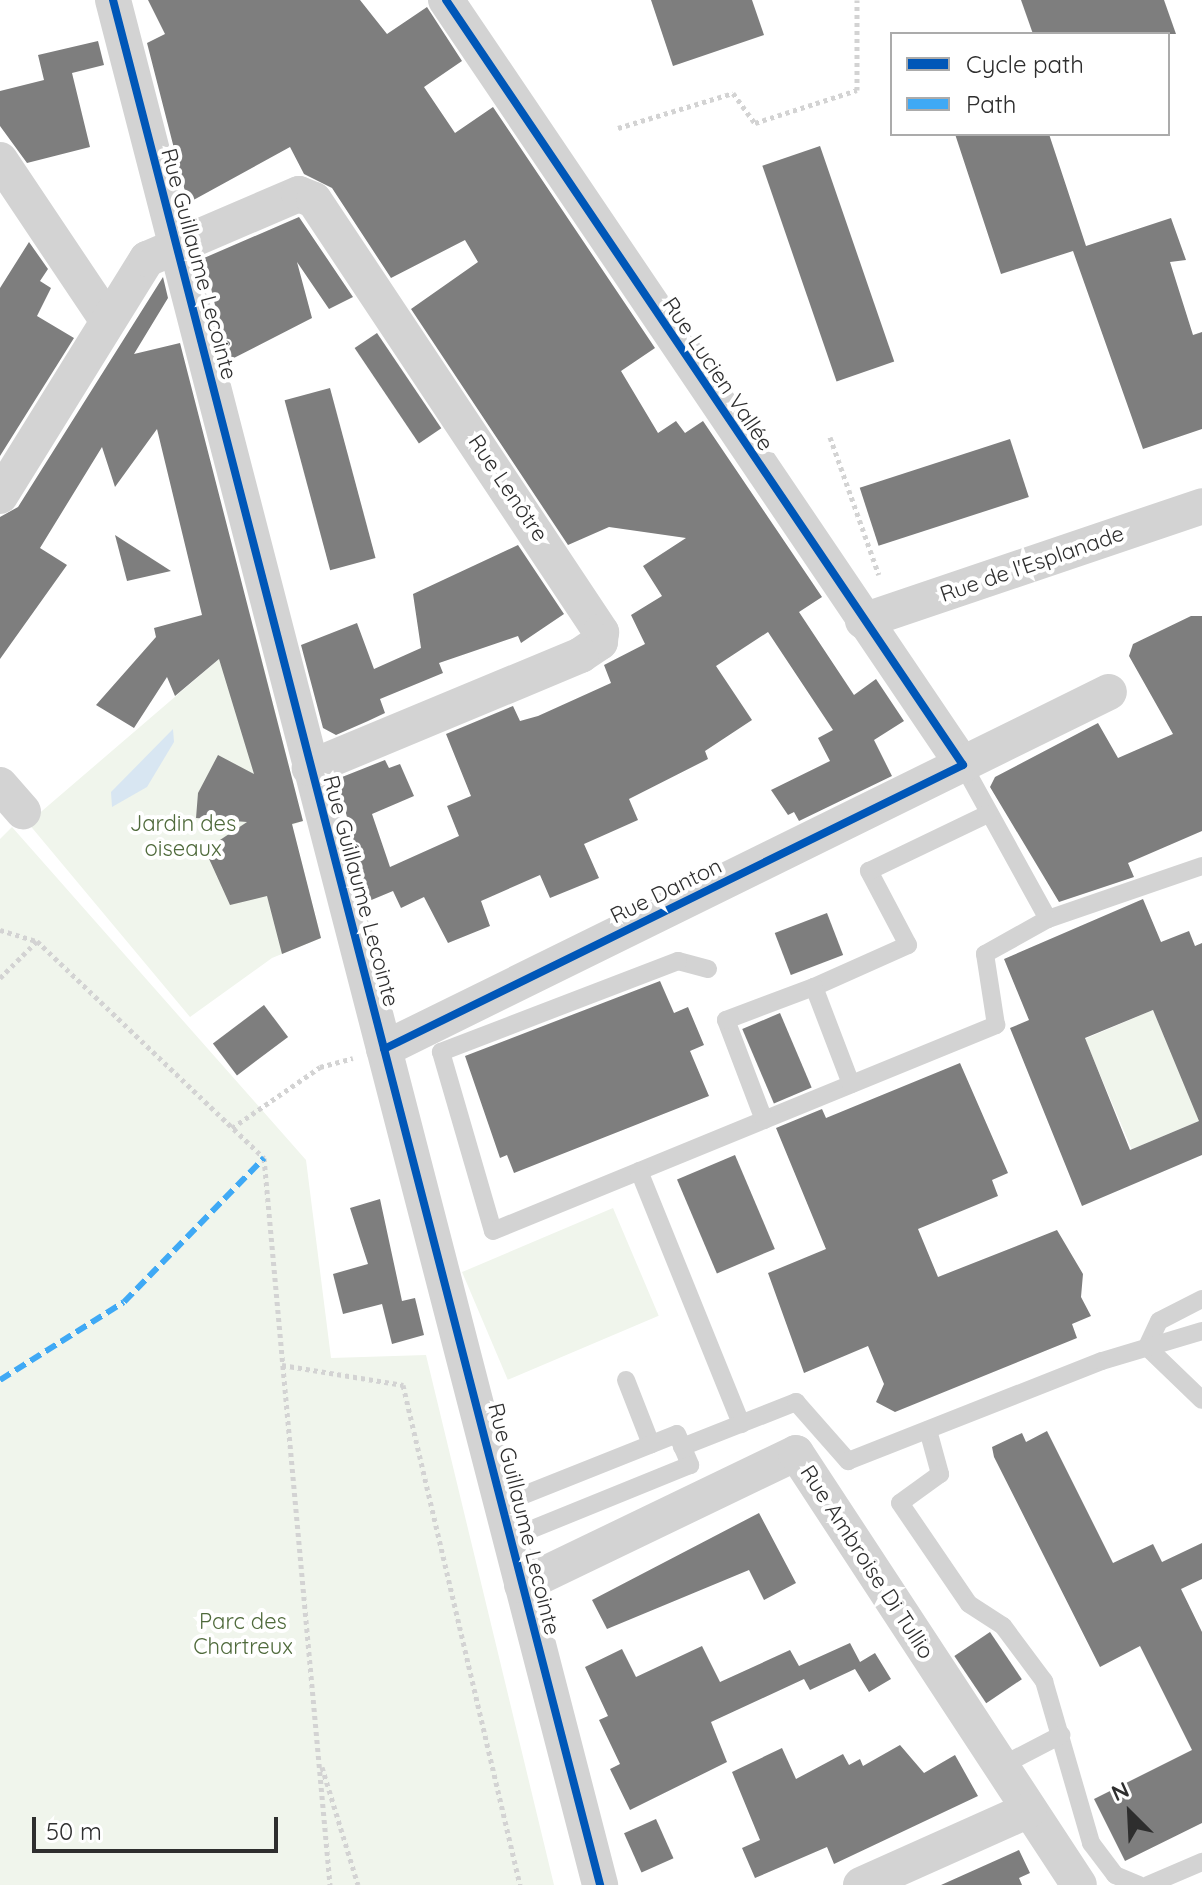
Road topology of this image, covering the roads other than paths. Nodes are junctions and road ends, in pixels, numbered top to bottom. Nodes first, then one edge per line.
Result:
1 (113, 0) edge
2 (446, 0) edge
3 (0, 160) edge
4 (176, 246) junction
5 (107, 320) junction
6 (0, 496) edge
7 (1202, 506) edge
8 (877, 617) junction
9 (1109, 692) dead end
10 (963, 765) junction
11 (310, 768) junction
12 (988, 814) junction
13 (1202, 866) edge
14 (1048, 919) junction
15 (708, 969) dead end
16 (814, 987) junction
17 (384, 1049) junction
18 (851, 1084) junction
19 (764, 1120) junction
20 (639, 1171) junction
21 (1202, 1299) edge
22 (1202, 1331) edge
23 (1147, 1347) junction
24 (626, 1380) dead end
25 (1202, 1400) edge
26 (741, 1424) junction
27 (928, 1430) junction
28 (651, 1444) junction
29 (682, 1447) junction
30 (506, 1521) junction
31 (522, 1585) junction
32 (1061, 1735) junction
33 (1001, 1766) junction
34 (1029, 1810) junction
35 (1202, 1862) edge
36 (600, 1885) edge
37 (861, 1885) edge
38 (1079, 1885) edge
39 (1139, 1885) edge
40 (1148, 1885) edge

1 - 4 street, Rue Guillaume Lecointe
2 - 8 street, Rue Lucien Vallée
3 - 5 street
4 - 5 street
4 - 11 street, Rue Guillaume Lecointe
4 - 11 street, Rue Lenôtre
5 - 6 street
7 - 8 street, Rue de l'Esplanade
8 - 10 street, Rue Lucien Vallée
9 - 10 street, Rue Danton
10 - 12 lane
10 - 17 street, Rue Danton
11 - 17 street, Rue Guillaume Lecointe
12 - 14 lane
12 - 16 lane
13 - 14 lane
14 - 18 lane
15 - 20 lane
16 - 18 lane
16 - 19 lane
17 - 30 street, Rue Guillaume Lecointe
18 - 19 lane
19 - 20 lane
20 - 26 lane
21 - 23 lane
22 - 23 lane
23 - 25 lane
23 - 27 lane
24 - 28 lane
26 - 27 lane
26 - 29 lane
27 - 32 lane
28 - 29 lane
28 - 30 lane
29 - 30 lane
30 - 31 street, Rue Guillaume Lecointe
31 - 33 street, Rue Ambroise Di Tullio
31 - 36 street, Rue Guillaume Lecointe
32 - 33 lane
32 - 39 lane
33 - 34 street, Rue Ambroise Di Tullio
34 - 37 street
34 - 38 street, Rue Ambroise Di Tullio
35 - 40 lane

